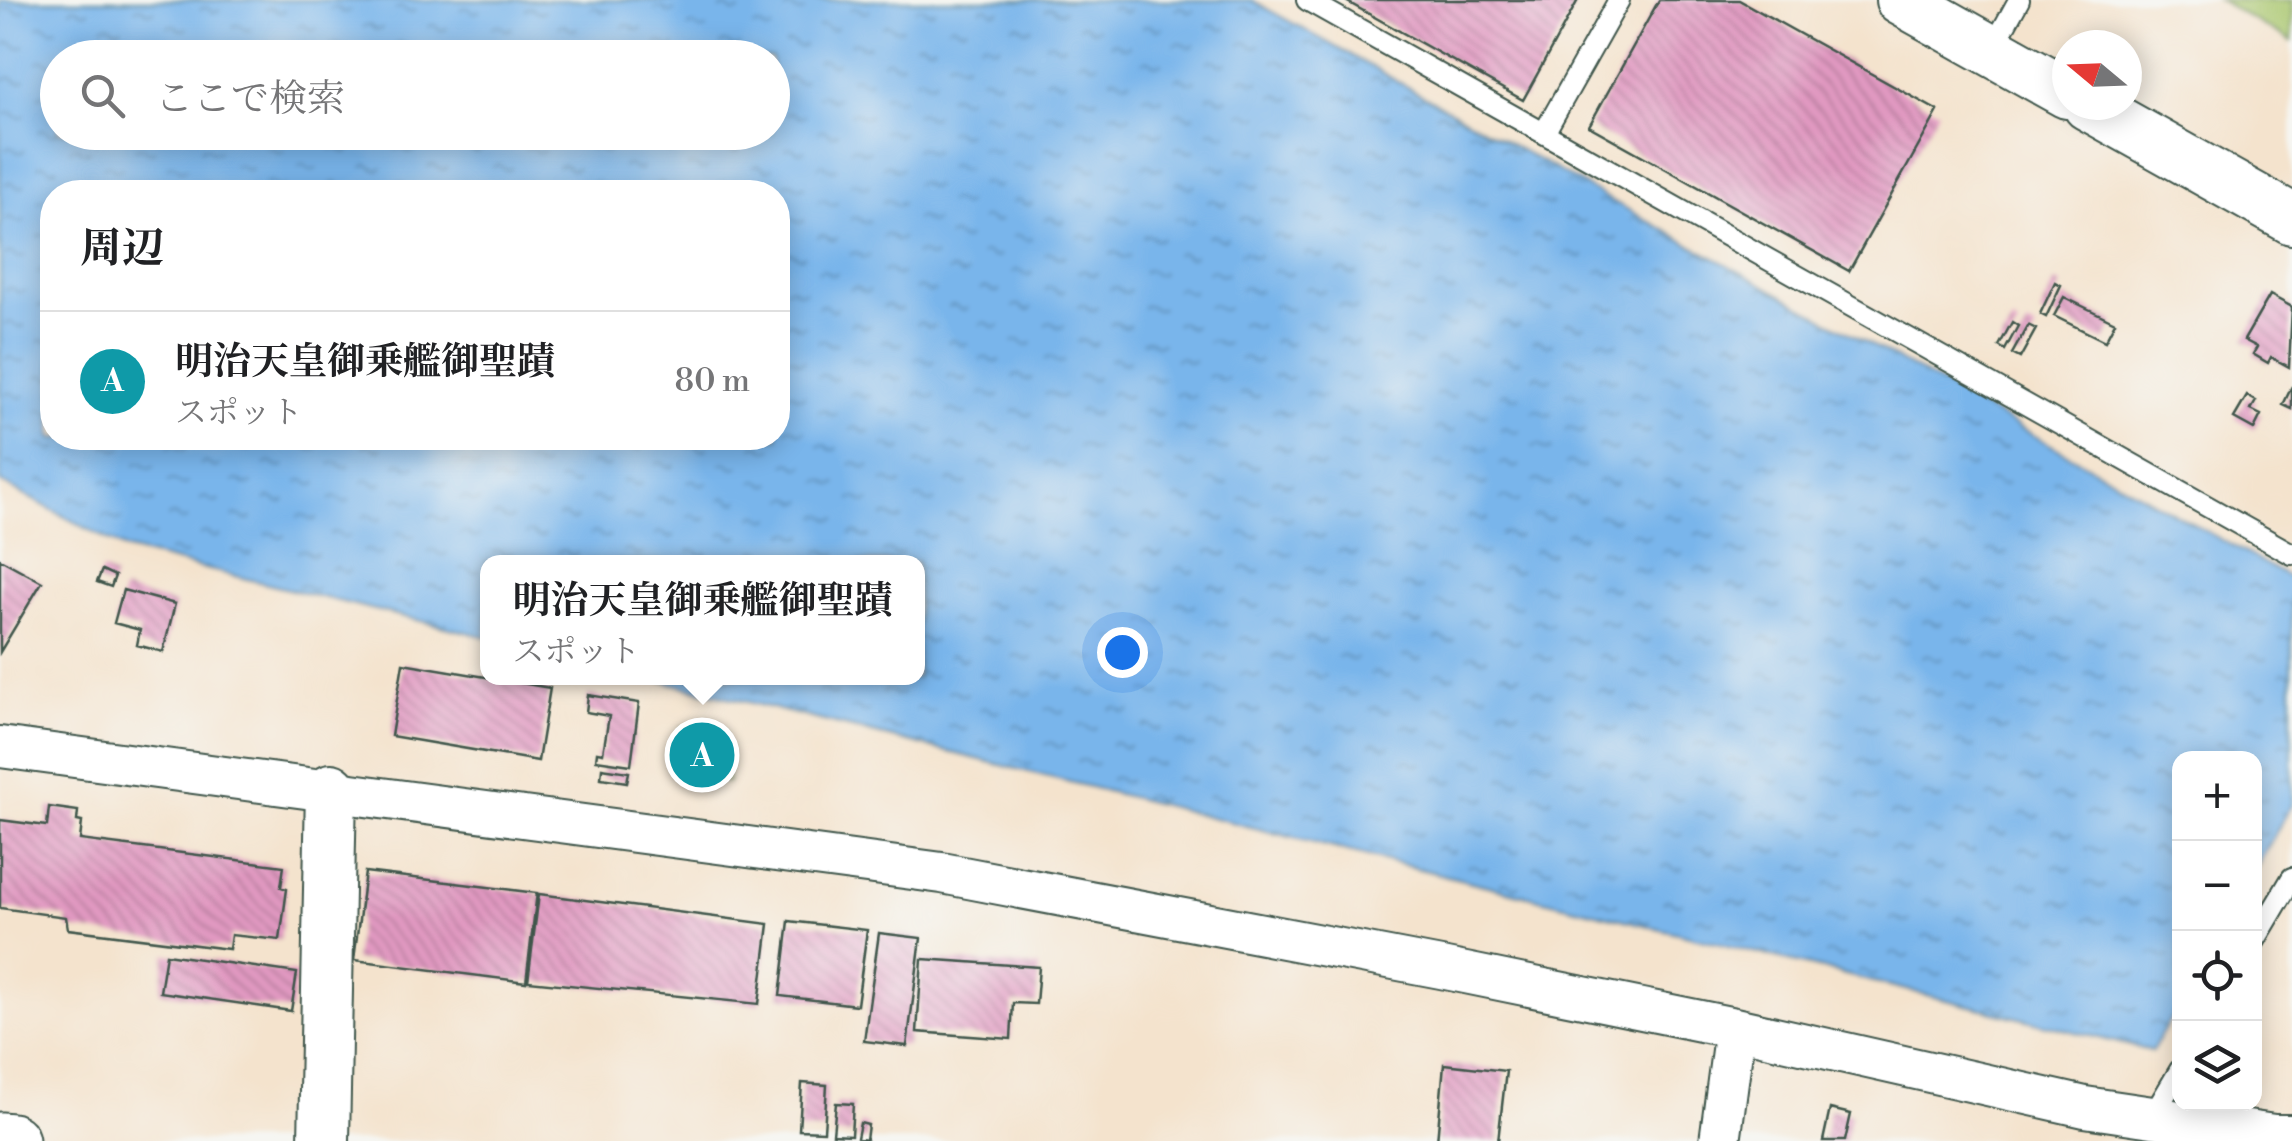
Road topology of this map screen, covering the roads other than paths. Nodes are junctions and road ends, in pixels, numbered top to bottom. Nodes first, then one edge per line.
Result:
1 (1307, 0) edge
2 (1620, 0) edge
3 (1901, 0) edge
4 (2019, 0) edge
5 (1992, 51) junction
6 (2052, 85) edge
7 (2116, 120) edge
8 (1544, 133) junction
9 (2284, 209) edge
10 (2292, 554) edge
11 (0, 746) edge
12 (331, 789) junction
13 (2292, 878) edge
14 (2261, 931) edge
15 (1735, 1028) junction
16 (2172, 1083) edge
17 (2152, 1117) junction
18 (2292, 1135) edge
19 (0, 1140) edge
20 (10, 1141) edge
21 (324, 1141) edge
22 (1720, 1141) edge

1 - 8 lane
2 - 8 lane
3 - 5 street
4 - 5 lane
5 - 6 street
7 - 9 street
8 - 10 lane
11 - 12 street
12 - 15 street
12 - 21 street
13 - 14 lane
15 - 17 street
15 - 22 street
16 - 17 lane
17 - 18 street
19 - 20 main road

